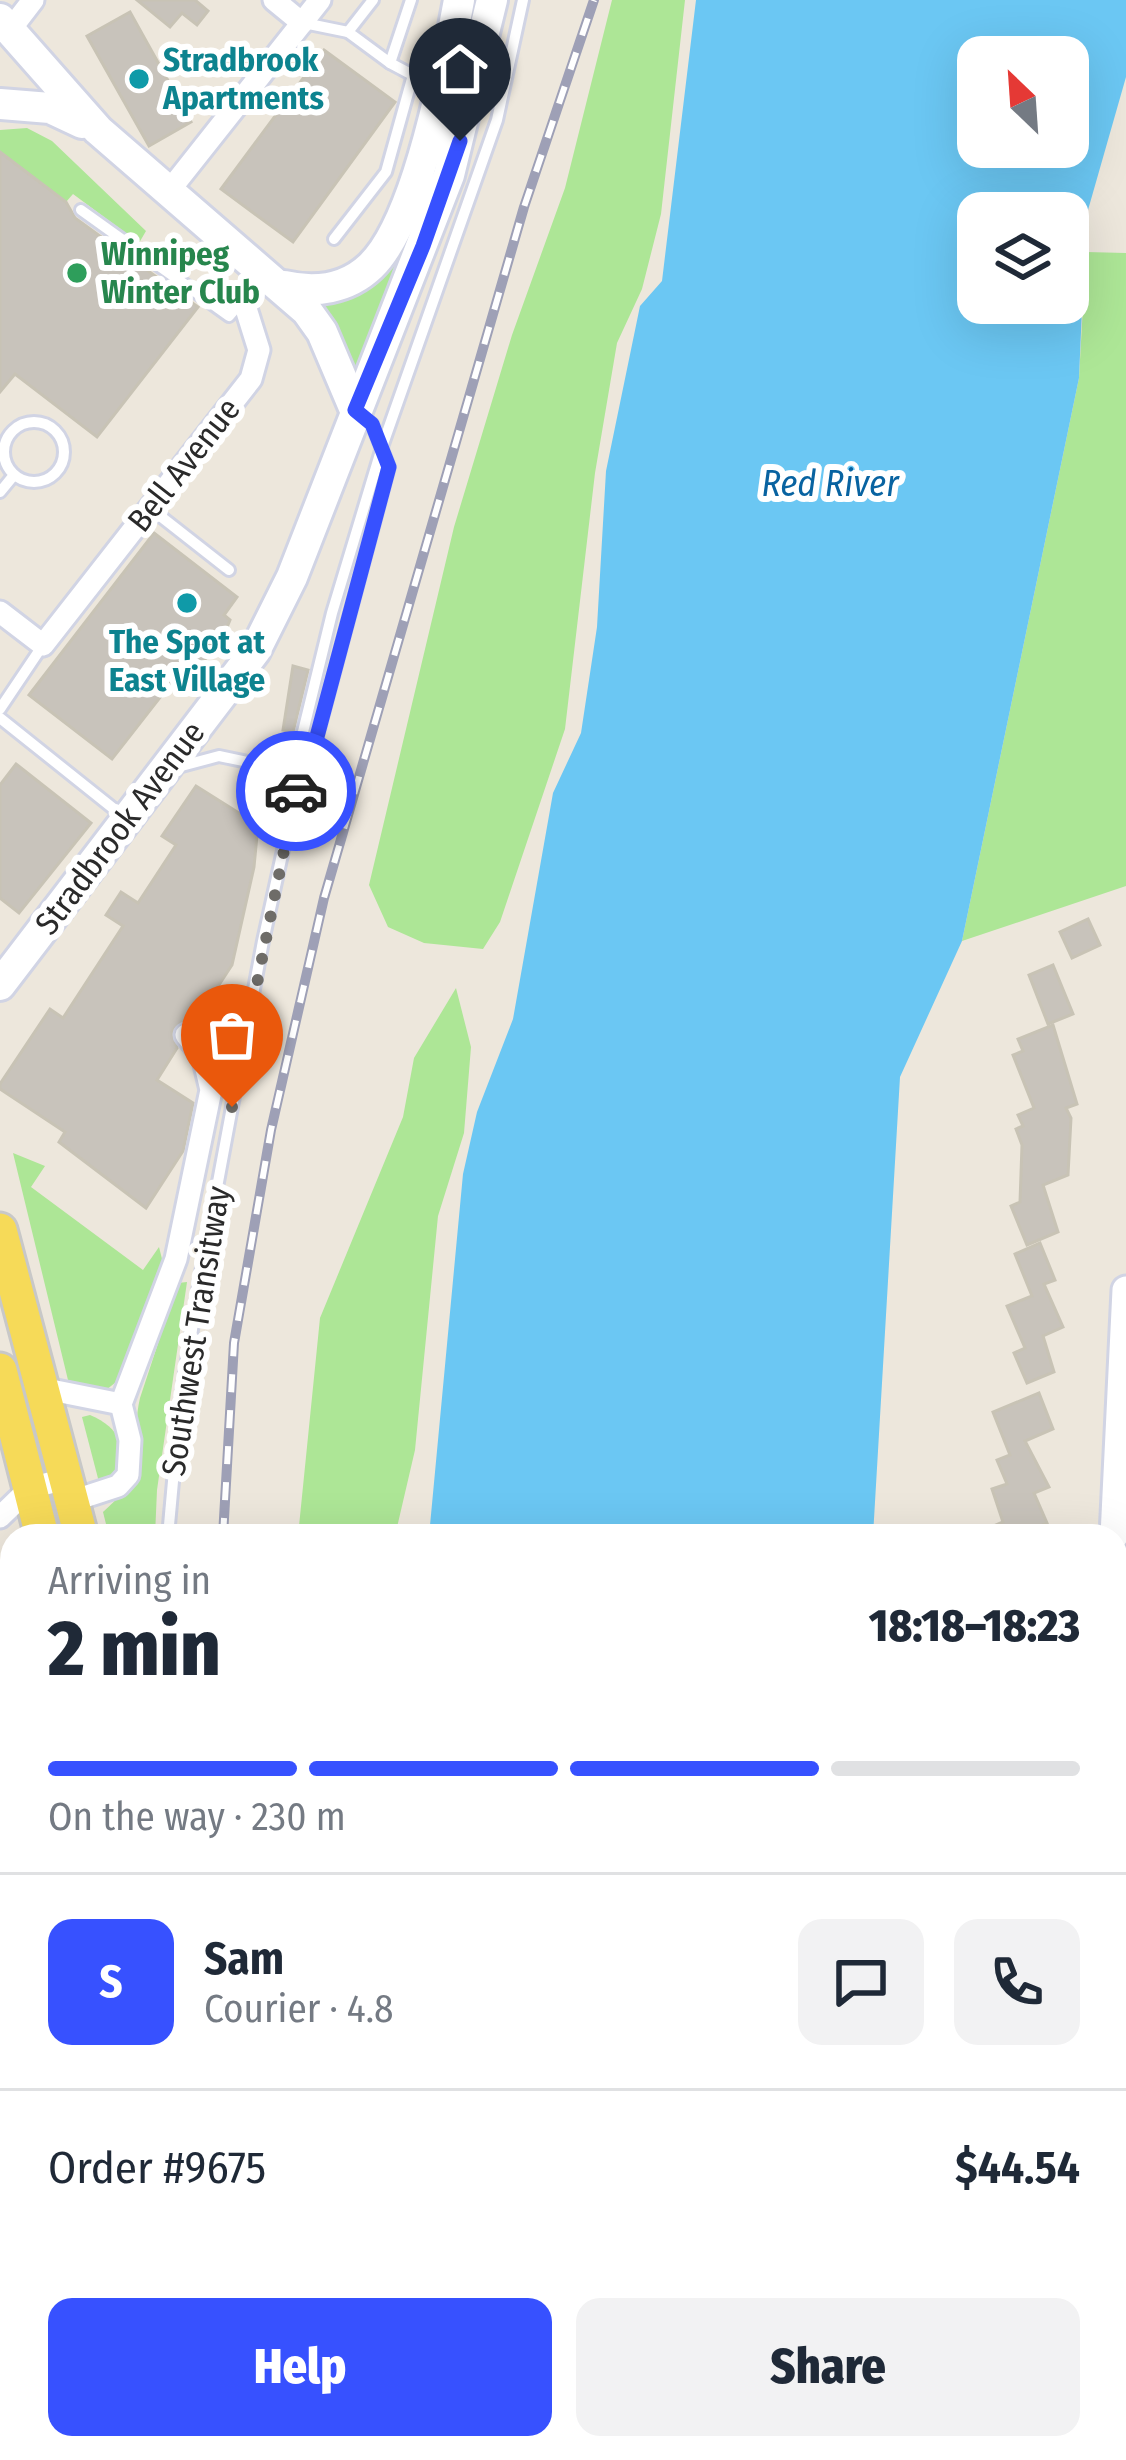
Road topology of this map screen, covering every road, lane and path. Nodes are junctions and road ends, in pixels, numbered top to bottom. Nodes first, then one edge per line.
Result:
1 (34, 0) edge
2 (274, 0) edge
3 (320, 0) edge
4 (373, 0) edge
5 (411, 0) edge
6 (459, 0) edge
7 (492, 0) edge
8 (524, 0) edge
9 (302, 23) junction
10 (3, 30) edge
11 (348, 32) junction
12 (390, 63) junction
13 (427, 82) junction
14 (0, 104) edge
15 (98, 130) junction
16 (169, 191) junction
17 (81, 210) dead end
18 (334, 239) dead end
19 (273, 278) junction
20 (243, 299) junction
21 (355, 410) junction
22 (383, 444) junction
23 (14, 475) junction
24 (0, 492) edge
25 (150, 508) junction
26 (229, 570) dead end
27 (0, 612) edge
28 (44, 645) junction
29 (0, 709) edge
30 (0, 718) edge
31 (165, 771) junction
32 (300, 773) junction
33 (127, 820) junction
34 (0, 985) edge
35 (185, 1035) dead end
36 (190, 1135) dead end
37 (196, 1162) junction
38 (0, 1230) edge
39 (1126, 1290) edge
40 (1126, 1301) edge
41 (0, 1370) edge
42 (40, 1388) junction
43 (121, 1404) junction
44 (1122, 1451) edge
45 (69, 1490) junction
46 (11, 1501) edge
47 (31, 1524) edge
48 (78, 1524) edge
49 (169, 1524) edge
50 (1115, 1524) edge

1 - 10 street
2 - 9 street
3 - 9 street
4 - 11 lane
5 - 12 lane
6 - 13 main road
7 - 21 main road, Stradbrook Avenue
8 - 22 lane, Southwest Transitway
9 - 11 lane
9 - 16 street
10 - 15 main road
11 - 12 lane
12 - 13 lane
13 - 18 lane
13 - 19 main road
14 - 15 main road
15 - 16 main road
16 - 19 main road
17 - 20 lane
19 - 20 street
19 - 21 main road
20 - 25 street, Bell Avenue
21 - 22 lane
21 - 31 main road, Stradbrook Avenue
22 - 32 lane, Southwest Transitway
23 - 23 lane
23 - 24 lane
25 - 26 lane
25 - 28 street, Bell Avenue
27 - 28 street
28 - 29 lane
30 - 33 lane
31 - 32 lane
31 - 33 main road, Stradbrook Avenue
32 - 49 lane, Southwest Transitway
33 - 34 main road, Stradbrook Avenue
35 - 37 street
36 - 37 lane
37 - 43 street
38 - 42 main road
39 - 40 street
40 - 44 street
41 - 46 main road
42 - 43 street
42 - 45 main road
43 - 45 street
44 - 50 street
45 - 46 street
45 - 48 main road
46 - 47 main road

